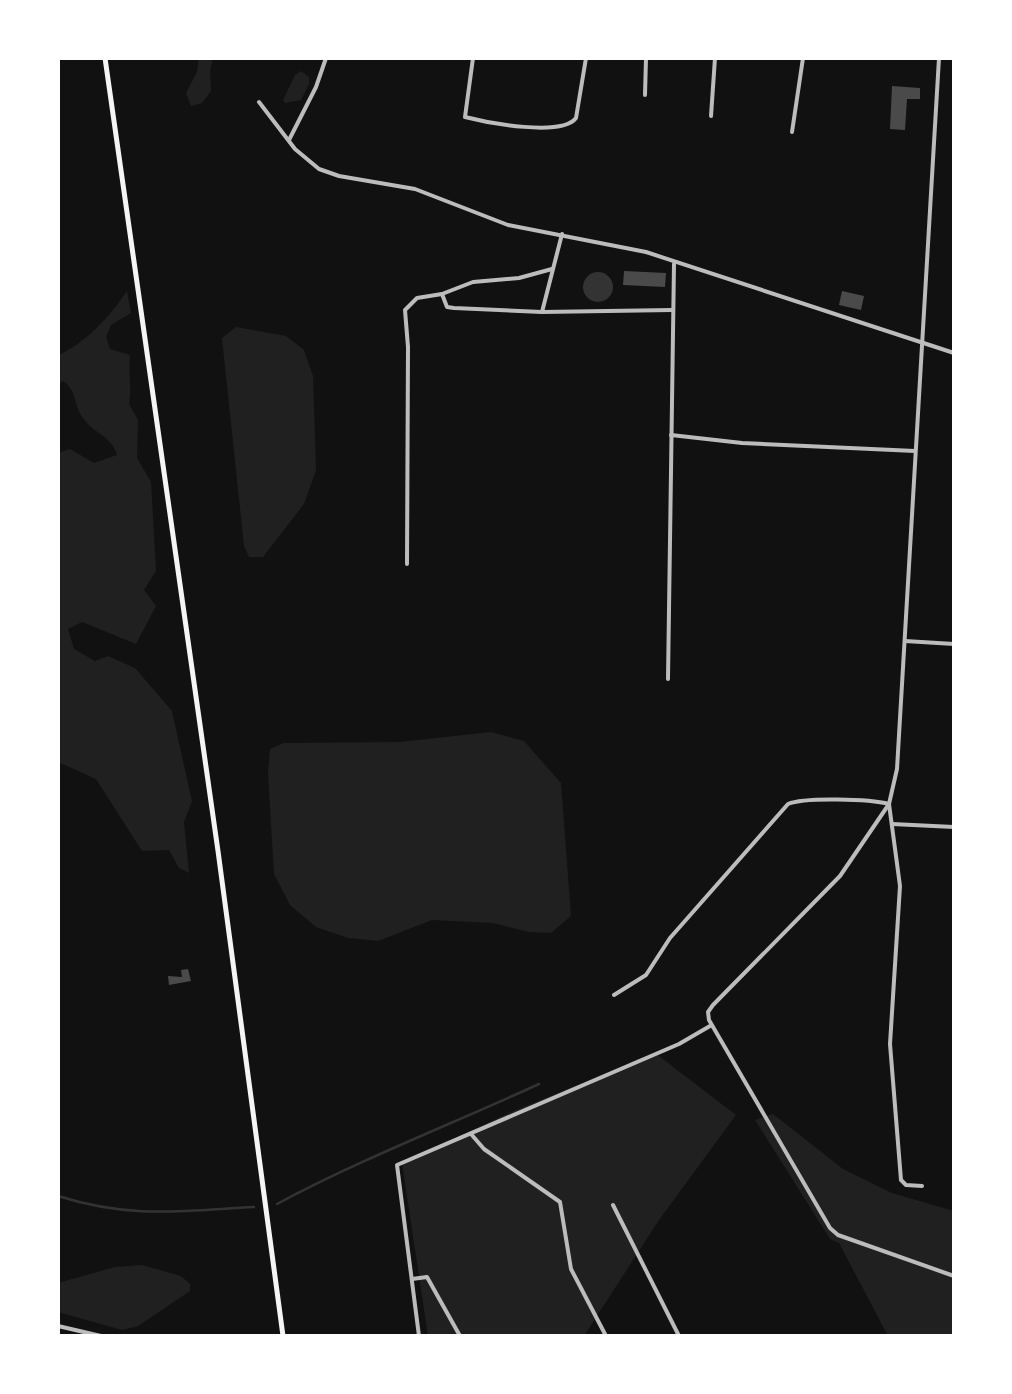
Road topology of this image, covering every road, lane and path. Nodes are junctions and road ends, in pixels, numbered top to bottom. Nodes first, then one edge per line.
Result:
1 (106, 58) edge
2 (326, 58) edge
3 (474, 58) edge
4 (586, 58) edge
5 (646, 58) edge
6 (715, 58) edge
7 (803, 58) edge
8 (939, 58) edge
9 (646, 95) dead end
10 (259, 102) dead end
11 (711, 116) dead end
12 (792, 132) dead end
13 (289, 140) junction
14 (562, 233) junction
15 (674, 262) junction
16 (552, 269) junction
17 (442, 294) junction
18 (674, 310) junction
19 (542, 312) junction
20 (921, 343) junction
21 (954, 353) edge
22 (671, 435) junction
23 (915, 451) junction
24 (407, 564) dead end
25 (905, 641) junction
26 (954, 644) edge
27 (668, 679) dead end
28 (890, 804) junction
29 (892, 824) junction
30 (954, 828) edge
31 (614, 995) dead end
32 (710, 1026) junction
33 (471, 1134) junction
34 (922, 1186) dead end
35 (612, 1205) dead end
36 (954, 1276) edge
37 (412, 1279) junction
38 (58, 1326) edge
39 (101, 1336) edge
40 (283, 1336) edge
41 (419, 1336) edge
42 (460, 1336) edge
43 (606, 1336) edge
44 (679, 1336) edge

1 - 40 highway
2 - 13 street
3 - 4 street
5 - 9 street
6 - 11 street
7 - 12 street
8 - 20 street
10 - 13 street
13 - 14 street
14 - 15 street
14 - 16 street
15 - 18 street
15 - 20 street
16 - 17 street
16 - 19 street
17 - 19 street
17 - 24 street
18 - 19 street
18 - 22 street
20 - 21 street
20 - 23 street
22 - 23 street
22 - 27 street
23 - 25 street
25 - 26 street
25 - 28 street
28 - 29 street
28 - 31 street
28 - 32 street
29 - 30 street
29 - 34 street
32 - 33 street
32 - 36 street
33 - 37 street
33 - 43 street
35 - 44 street
37 - 41 street
37 - 42 street
38 - 39 street

